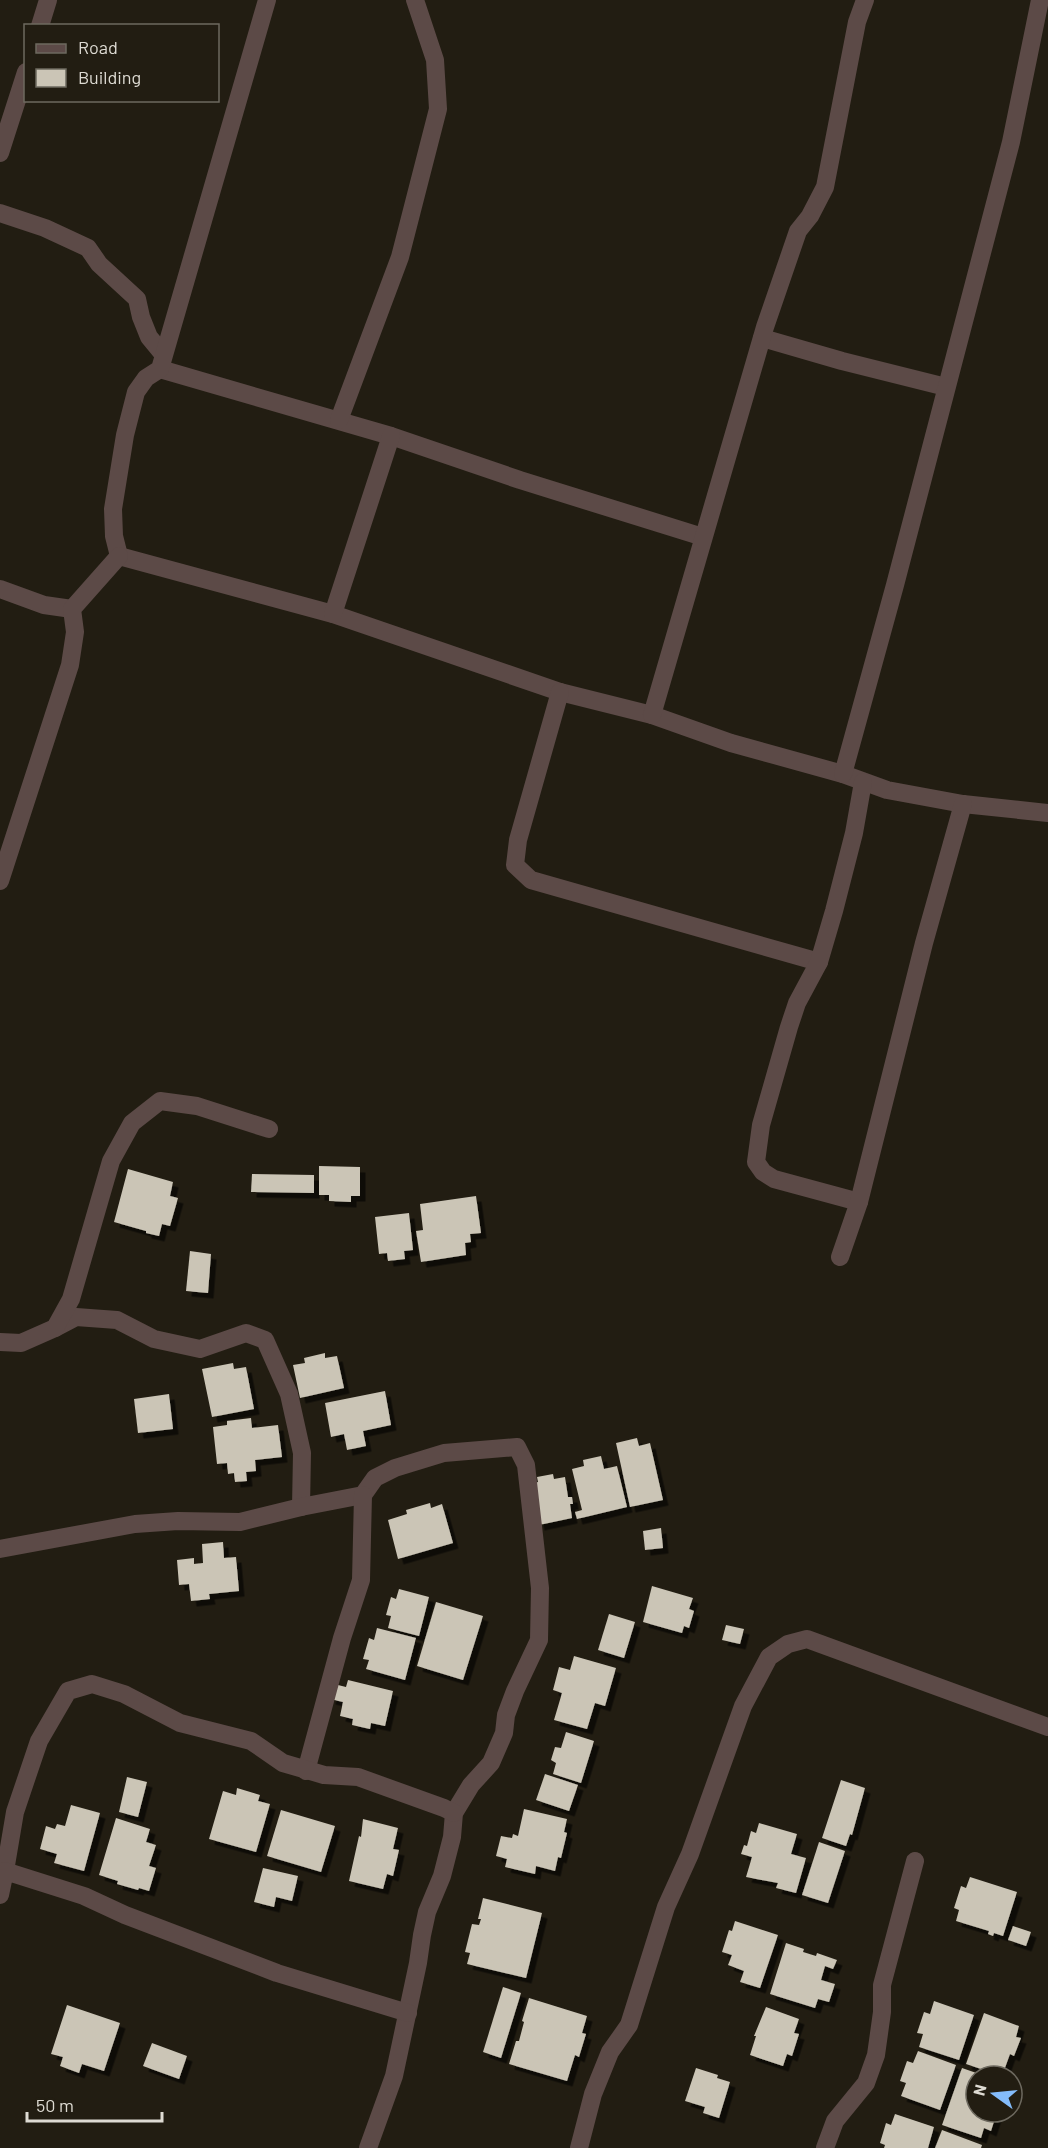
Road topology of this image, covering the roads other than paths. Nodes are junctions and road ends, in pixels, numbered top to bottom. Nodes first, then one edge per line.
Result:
1 (48, 0) edge
2 (267, 0) edge
3 (415, 0) edge
4 (865, 0) edge
5 (1041, 0) edge
6 (41, 24) edge
7 (24, 78) edge
8 (0, 153) edge
9 (0, 213) edge
10 (762, 338) junction
11 (162, 361) junction
12 (946, 387) junction
13 (339, 420) junction
14 (391, 436) junction
15 (703, 537) junction
16 (119, 556) junction
17 (0, 589) edge
18 (72, 609) junction
19 (333, 614) junction
20 (560, 692) junction
21 (652, 714) junction
22 (843, 774) junction
23 (863, 782) junction
24 (963, 804) junction
25 (1048, 813) edge
26 (0, 881) edge
27 (819, 962) junction
28 (269, 1129) dead end
29 (859, 1202) junction
30 (840, 1257) dead end
31 (55, 1328) junction
32 (0, 1341) edge
33 (21, 1343) junction
34 (0, 1355) edge
35 (363, 1495) junction
36 (301, 1507) junction
37 (0, 1549) edge
38 (1048, 1727) edge
39 (306, 1771) junction
40 (454, 1813) junction
41 (915, 1861) dead end
42 (5, 1871) junction
43 (0, 1895) edge
44 (408, 2013) junction
45 (368, 2148) edge
46 (579, 2148) edge
47 (825, 2148) edge

1 - 6 street
2 - 11 street
3 - 13 street
4 - 10 street
5 - 12 street
7 - 8 street
9 - 11 street
10 - 12 street
10 - 15 street
11 - 13 street
11 - 16 street
12 - 22 street
13 - 14 street
14 - 15 street
14 - 19 street
15 - 21 street
16 - 18 street
16 - 19 street
17 - 18 street
18 - 26 street
19 - 20 street
20 - 21 street
20 - 27 street
21 - 22 street
22 - 23 street
23 - 24 street
23 - 27 street
24 - 25 street
24 - 29 street
27 - 29 street
28 - 31 street
29 - 30 street
31 - 33 street
31 - 36 street
32 - 33 street
33 - 34 street
35 - 36 street
35 - 39 street
35 - 40 street
36 - 37 street
38 - 46 street
39 - 40 street
39 - 42 street
40 - 44 street
41 - 47 street
42 - 43 street
42 - 44 street
44 - 45 street

